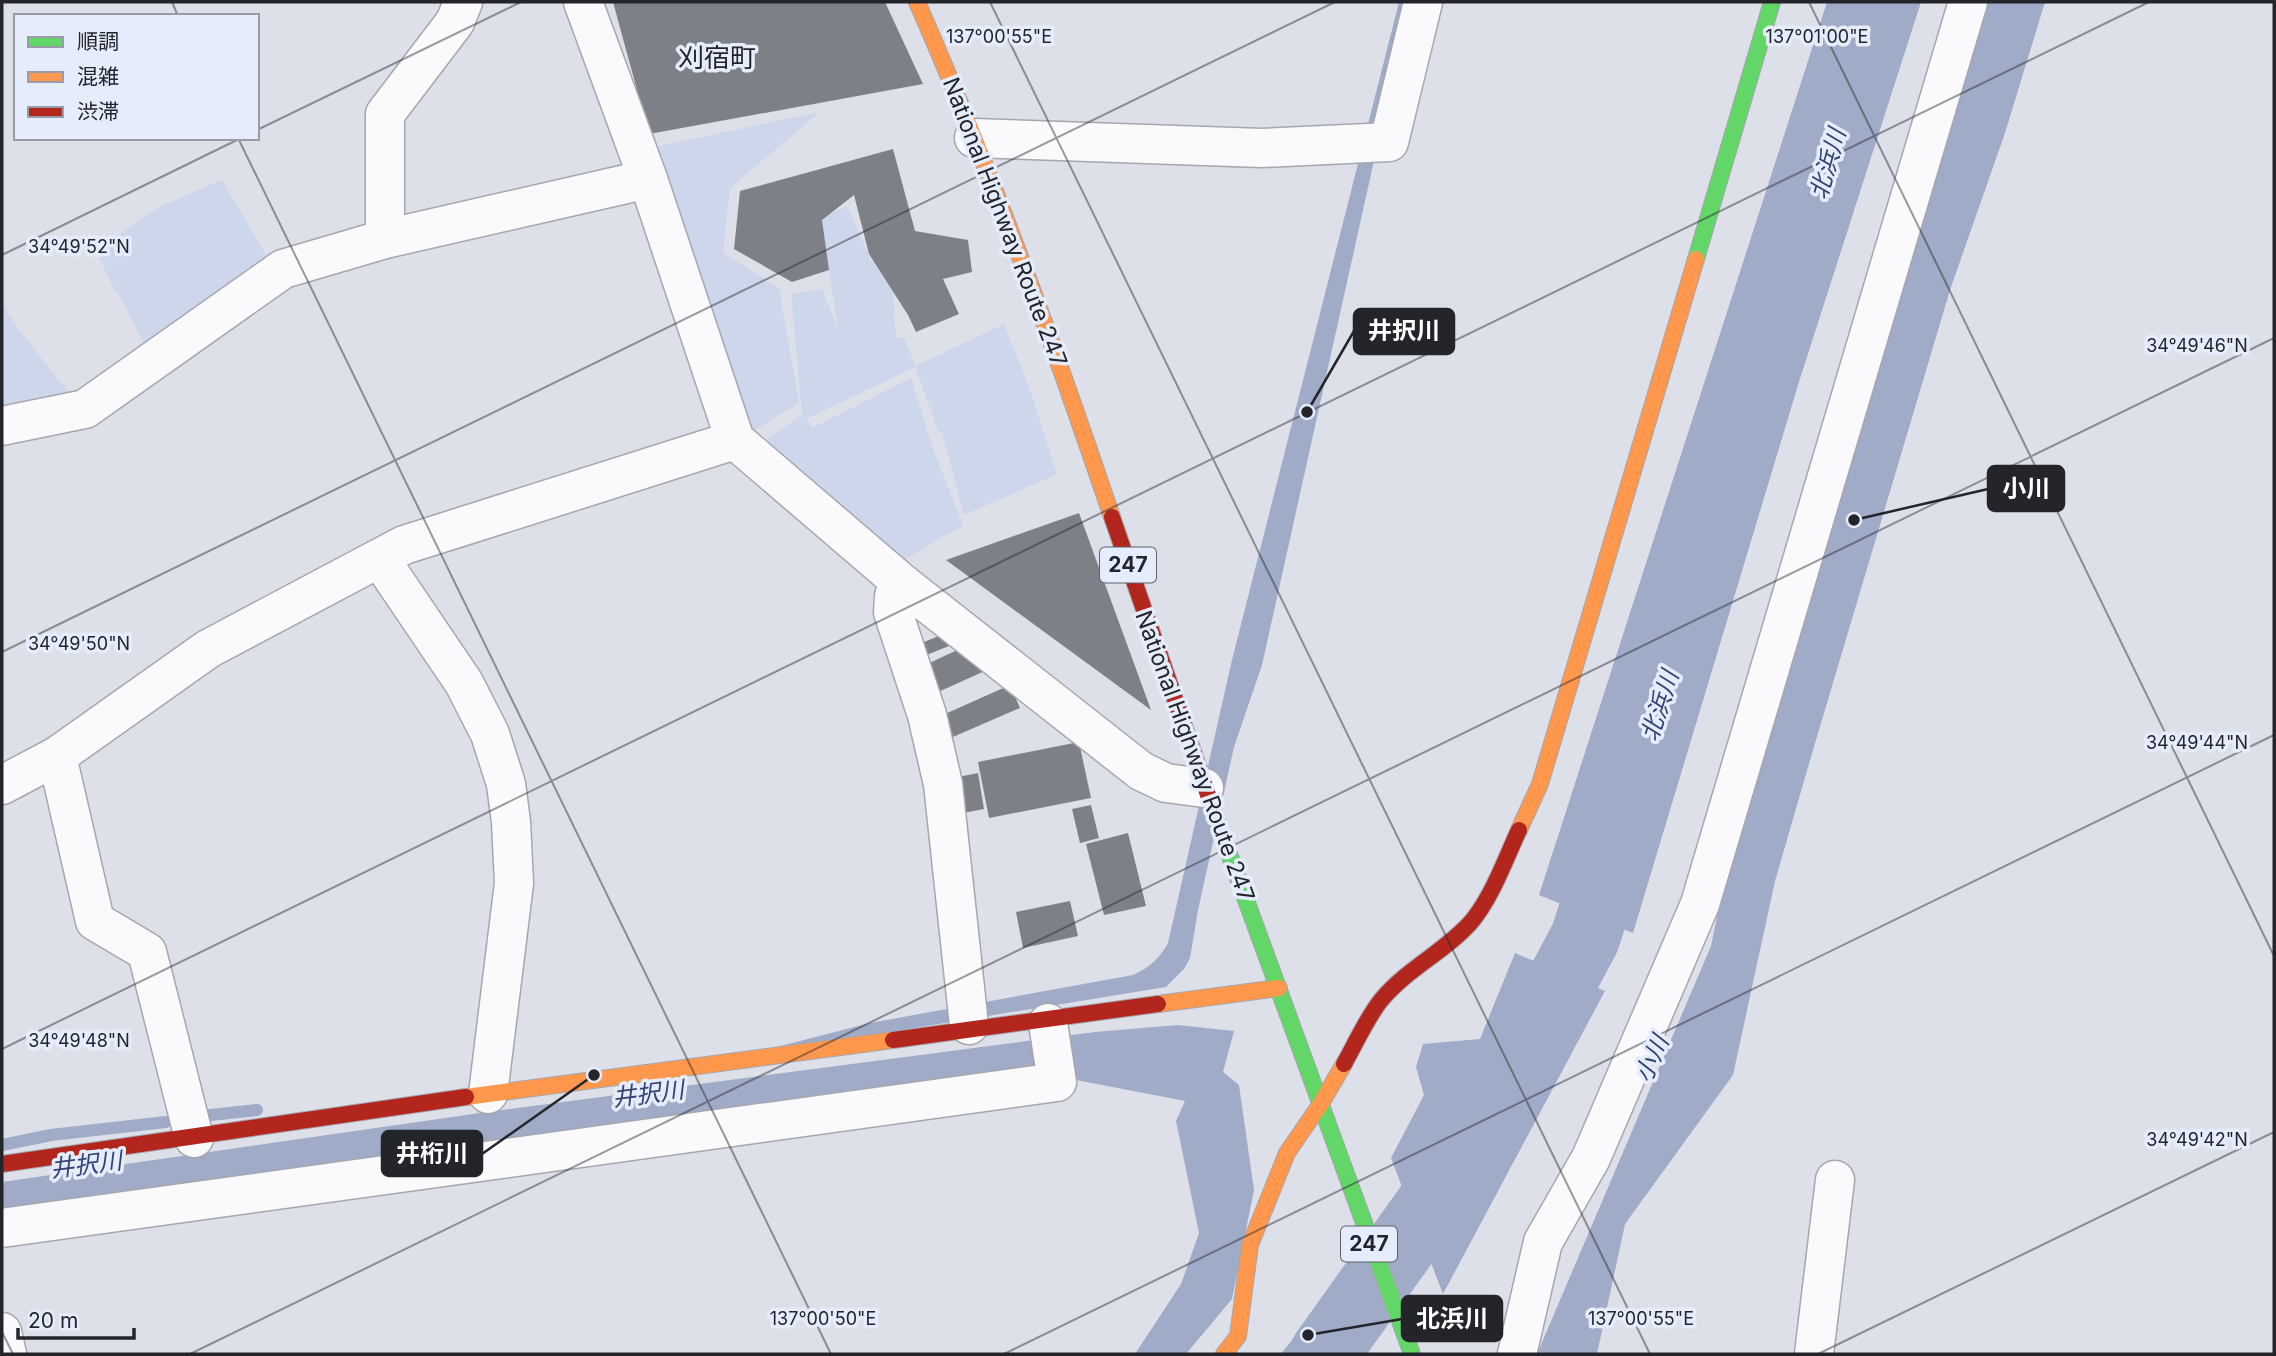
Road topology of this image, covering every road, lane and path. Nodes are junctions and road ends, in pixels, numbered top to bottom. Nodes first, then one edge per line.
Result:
1 (463, 2) edge
2 (583, 2) edge
3 (917, 2) edge
4 (1423, 2) edge
5 (1772, 2) edge
6 (1968, 2) edge
7 (974, 138) junction
8 (648, 179) junction
9 (385, 239) junction
10 (2, 426) edge
11 (735, 440) junction
12 (380, 559) junction
13 (903, 584) junction
14 (57, 756) junction
15 (2, 785) edge
16 (1204, 788) junction
17 (1279, 988) junction
18 (968, 1017) junction
19 (1048, 1021) junction
20 (488, 1094) junction
21 (1320, 1105) junction
22 (194, 1138) junction
23 (2, 1164) edge
24 (1835, 1180) dead end
25 (2, 1228) edge
26 (2, 1332) edge
27 (7, 1354) edge
28 (1224, 1354) edge
29 (1412, 1354) edge
30 (1517, 1354) edge
31 (1814, 1354) edge

1 - 9 street
2 - 8 street
3 - 7 main road, National Highway Route 247 / 247
4 - 7 street
5 - 21 main road
6 - 30 street
7 - 16 main road, National Highway Route 247 / 247
8 - 9 street
8 - 11 street
9 - 10 street
11 - 12 street
11 - 13 street
12 - 14 street
12 - 20 street
13 - 16 street
13 - 18 street
14 - 15 street
14 - 22 street
16 - 17 main road, National Highway Route 247 / 247
17 - 19 main road
17 - 21 main road, National Highway Route 247 / 247
18 - 19 main road
18 - 20 main road
19 - 25 street
20 - 22 main road
21 - 28 main road
21 - 29 main road, National Highway Route 247 / 247
22 - 23 main road
24 - 31 street
26 - 27 street

